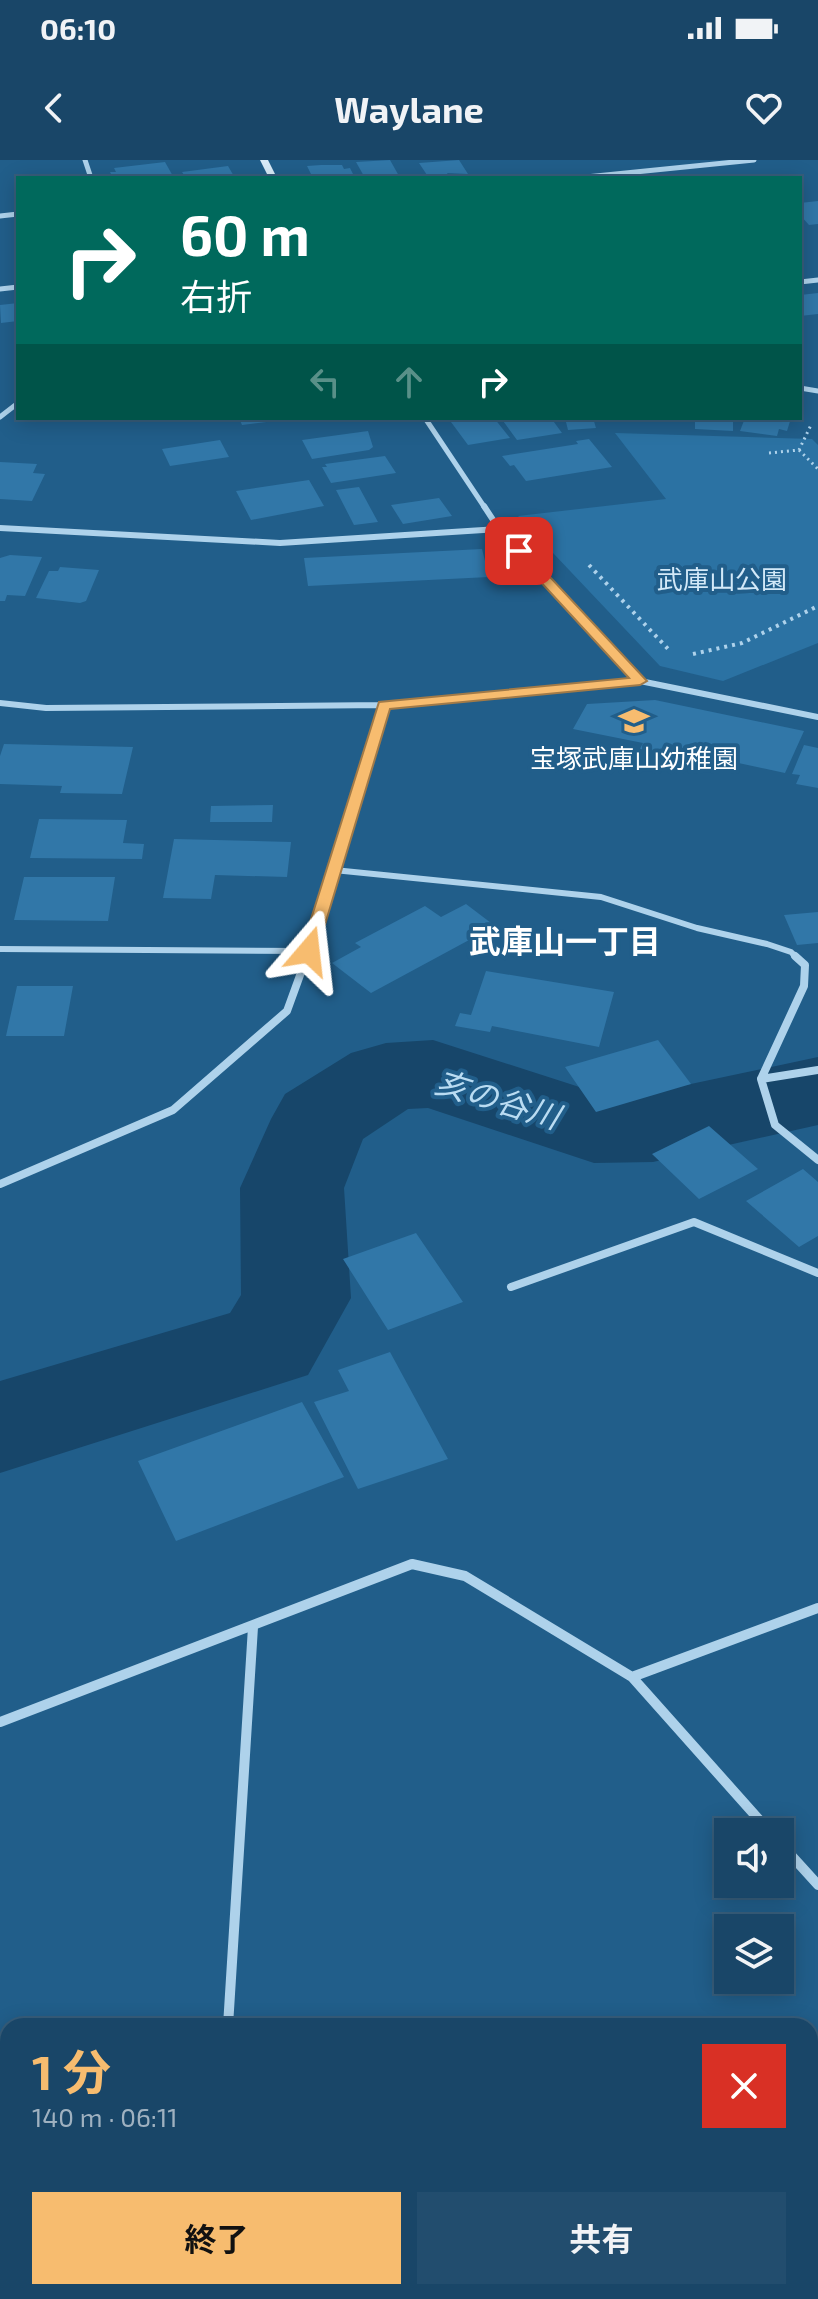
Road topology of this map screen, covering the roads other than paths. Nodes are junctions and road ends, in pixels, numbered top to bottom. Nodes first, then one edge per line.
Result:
1 (754, 160) edge
2 (596, 176) edge
3 (16, 405) edge
4 (0, 417) edge
5 (428, 420) edge
6 (0, 528) edge
7 (499, 529) junction
8 (640, 681) junction
9 (0, 703) edge
10 (384, 705) junction
11 (818, 717) edge
12 (334, 870) junction
13 (0, 949) edge
14 (309, 951) junction
15 (818, 1070) edge
16 (761, 1079) junction
17 (818, 1160) edge
18 (0, 1184) edge
19 (818, 1273) edge
20 (511, 1287) dead end
21 (818, 1608) edge
22 (253, 1627) junction
23 (632, 1677) junction
24 (0, 1722) edge
25 (758, 1818) edge
26 (794, 1858) edge
27 (818, 1885) edge
28 (229, 2018) edge

1 - 2 street
3 - 4 street
5 - 7 street
6 - 7 street
7 - 8 street
8 - 10 street
8 - 11 street
9 - 10 street
10 - 12 street
12 - 14 street
12 - 16 street
13 - 14 street
14 - 18 street
15 - 16 street
16 - 17 street
19 - 20 street
21 - 23 street
22 - 23 street
22 - 24 street
22 - 28 street
23 - 25 street
26 - 27 street

